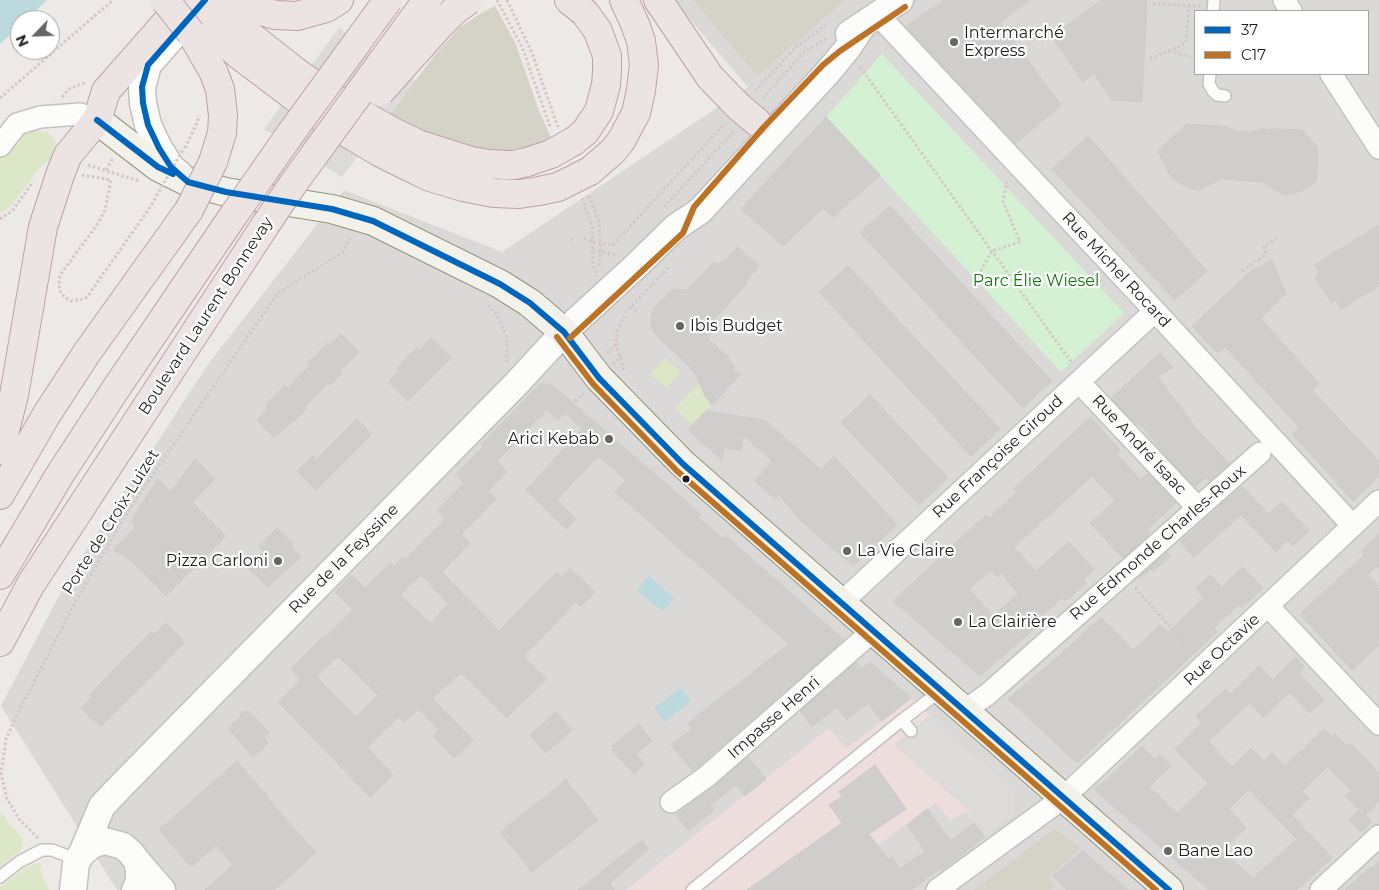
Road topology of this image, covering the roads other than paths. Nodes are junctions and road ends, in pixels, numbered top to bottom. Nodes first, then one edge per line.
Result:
1 (165, 0) edge
2 (182, 0) edge
3 (186, 0) edge
4 (339, 0) edge
5 (388, 0) edge
6 (427, 0) edge
7 (469, 0) edge
8 (569, 0) edge
9 (624, 0) edge
10 (658, 0) edge
11 (900, 0) edge
12 (211, 11) edge
13 (871, 20) junction
14 (155, 57) junction
15 (1210, 75) edge
16 (1332, 75) edge
17 (1225, 96) dead end
18 (97, 120) junction
19 (762, 131) junction
20 (0, 146) edge
21 (1379, 148) edge
22 (188, 182) junction
23 (293, 184) junction
24 (1155, 311) junction
25 (564, 332) junction
26 (1076, 373) junction
27 (0, 450) edge
28 (1260, 453) dead end
29 (0, 495) edge
30 (1379, 501) edge
31 (1198, 508) junction
32 (1352, 526) junction
33 (0, 575) edge
34 (841, 603) junction
35 (1268, 606) junction
36 (873, 630) junction
37 (0, 642) edge
38 (942, 690) junction
39 (964, 711) junction
40 (902, 720) junction
41 (1379, 724) edge
42 (911, 730) dead end
43 (122, 785) junction
44 (1063, 798) junction
45 (672, 802) dead end
46 (1379, 836) edge
47 (130, 853) junction
48 (74, 871) edge
49 (0, 877) edge
50 (1159, 887) edge
51 (135, 890) edge
52 (162, 890) edge
53 (692, 890) edge
54 (937, 890) edge
55 (1321, 890) edge

1 - 12 highway, bridge
2 - 12 highway
3 - 18 highway
4 - 12 highway
5 - 33 highway, Boulevard Laurent Bonnevay, bridge
6 - 23 highway, Boulevard Laurent Bonnevay, bridge
7 - 23 highway, bridge
8 - 12 highway, bridge
9 - 12 highway, bridge
10 - 19 highway
11 - 13 street
12 - 14 street
12 - 29 highway, bridge
13 - 19 street
13 - 24 street, Rue Michel Rocard
14 - 18 street
14 - 22 street
15 - 17 lane
16 - 21 street
18 - 20 street
18 - 22 main road
18 - 27 highway
19 - 25 street, Rue de la Feyssine
22 - 25 main road
23 - 37 highway, Boulevard Laurent Bonnevay, bridge
24 - 26 street, Rue Françoise Giroud
24 - 32 street, Rue Michel Rocard
25 - 34 main road
25 - 43 street, Rue de la Feyssine
26 - 31 street, Rue André Isaac
26 - 34 street, Rue Françoise Giroud
28 - 31 street, Rue Edmonde Charles-Roux
30 - 32 street, Rue Octavie
31 - 39 street, Rue Edmonde Charles-Roux
32 - 35 street, Rue Octavie
34 - 36 main road
35 - 41 street
35 - 44 street, Rue Octavie
36 - 38 main road
36 - 45 street, Impasse Henri
38 - 39 main road
38 - 40 lane
39 - 44 main road
40 - 42 lane
40 - 53 lane
43 - 47 street, Rue de la Feyssine
43 - 48 street, Rue de la Feyssine
44 - 50 main road
44 - 54 street, Rue Octavie
46 - 55 street
47 - 48 street
47 - 51 street
47 - 52 street
48 - 49 lane

